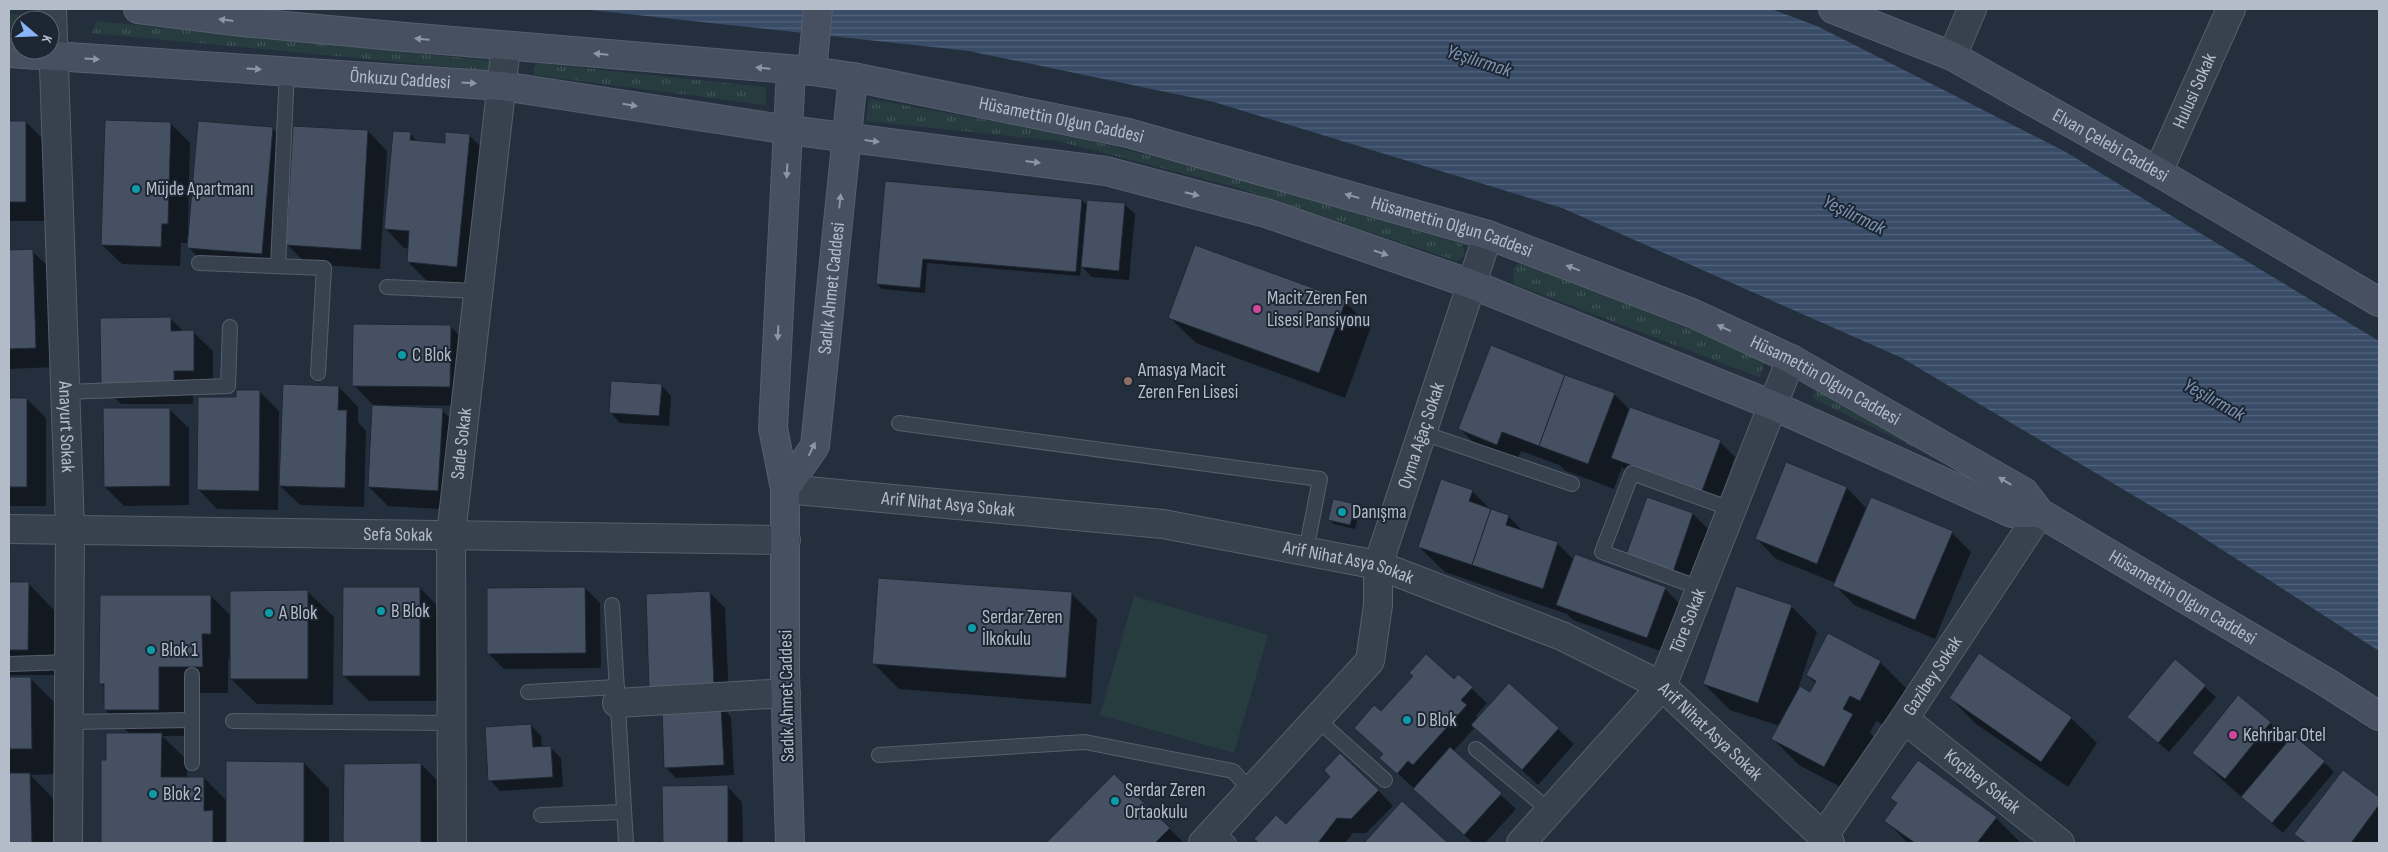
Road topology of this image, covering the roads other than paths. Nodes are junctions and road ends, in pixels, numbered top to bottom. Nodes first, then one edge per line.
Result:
1 (138, 9) edge
2 (818, 9) edge
3 (1833, 9) edge
4 (1972, 9) edge
5 (2231, 9) edge
6 (506, 46) junction
7 (60, 56) edge
8 (1952, 56) junction
9 (53, 60) edge
10 (287, 71) junction
11 (802, 71) junction
12 (853, 77) junction
13 (502, 86) junction
14 (789, 130) junction
15 (846, 138) junction
16 (2158, 172) junction
17 (1488, 236) junction
18 (199, 263) dead end
19 (278, 265) junction
20 (1472, 284) junction
21 (387, 287) dead end
22 (477, 291) junction
23 (2379, 302) edge
24 (230, 327) dead end
25 (1791, 359) junction
26 (318, 373) dead end
27 (65, 392) junction
28 (1772, 406) junction
29 (899, 423) dead end
30 (1423, 433) junction
31 (1572, 484) dead end
32 (785, 489) junction
33 (1731, 509) junction
34 (2040, 514) junction
35 (70, 528) junction
36 (9, 529) edge
37 (451, 535) junction
38 (786, 540) junction
39 (1306, 551) junction
40 (1378, 565) junction
41 (1700, 588) junction
42 (612, 605) dead end
43 (69, 662) junction
44 (9, 664) edge
45 (192, 675) dead end
46 (2326, 682) junction
47 (1662, 686) junction
48 (528, 692) dead end
49 (786, 694) junction
50 (617, 695) junction
51 (2379, 716) edge
52 (1317, 719) junction
53 (1904, 719) junction
54 (192, 720) junction
55 (234, 720) dead end
56 (69, 722) junction
57 (452, 723) junction
58 (2379, 726) edge
59 (1476, 749) dead end
60 (879, 756) dead end
61 (192, 763) dead end
62 (1385, 780) dead end
63 (1251, 791) junction
64 (1550, 811) junction
65 (624, 812) junction
66 (541, 815) dead end
67 (1216, 839) edge
68 (1826, 840) edge
69 (68, 843) edge
70 (452, 843) edge
71 (626, 843) edge
72 (790, 843) edge
73 (1521, 843) edge
74 (2060, 843) edge

6 -> 1 street
2 - 11 street, Sadık Ahmet Caddesi
3 - 8 street, Elvan Çelebi Caddesi
4 - 8 street
5 - 16 street, Hulusi Sokak
11 -> 6 street
6 - 13 street, Sade Sokak
7 -> 10 street, Önkuzu Caddesi
8 - 16 street, Elvan Çelebi Caddesi
9 - 27 street, Anayurt Sokak
10 -> 13 street, Önkuzu Caddesi
10 - 19 lane
11 - 12 street, Hüsamettin Olgun Caddesi
11 - 14 street, Sadık Ahmet Caddesi
12 - 15 street, Sadık Ahmet Caddesi
17 -> 12 street, Hüsamettin Olgun Caddesi
13 -> 14 street, Önkuzu Caddesi
13 - 22 street, Sade Sokak
14 - 15 street, Hüsamettin Olgun Caddesi
14 -> 32 street, Sadık Ahmet Caddesi
15 -> 20 street, Hüsamettin Olgun Caddesi
32 -> 15 street, Sadık Ahmet Caddesi
16 - 23 street, Elvan Çelebi Caddesi
17 - 20 street, Oyma Ağaç Sokak
25 -> 17 street, Hüsamettin Olgun Caddesi
18 - 19 lane
19 - 26 lane
20 - 28 street, Hüsamettin Olgun Caddesi
20 - 30 street, Oyma Ağaç Sokak
21 - 22 lane
22 - 37 street, Sade Sokak
24 - 27 lane
25 - 28 street, Töre Sokak
34 -> 25 street, Hüsamettin Olgun Caddesi
27 - 35 street, Anayurt Sokak
28 - 33 street, Töre Sokak
28 - 34 street, Hüsamettin Olgun Caddesi
29 - 39 lane
30 - 31 lane
30 - 40 street, Oyma Ağaç Sokak
32 - 38 street, Sadık Ahmet Caddesi
32 - 39 street, Arif Nihat Asya Sokak
33 - 41 street, Töre Sokak
33 - 41 lane
34 - 46 street, Hüsamettin Olgun Caddesi
34 - 53 street, Gazibey Sokak
35 - 36 street, Sefa Sokak
35 - 37 street, Sefa Sokak
35 - 43 street, Anayurt Sokak
37 - 38 street, Sefa Sokak
37 - 57 street, Sade Sokak
38 - 49 street, Sadık Ahmet Caddesi
39 - 40 street, Arif Nihat Asya Sokak
40 - 47 street, Arif Nihat Asya Sokak
40 - 52 street, Oyma Ağaç Sokak
41 - 47 street, Töre Sokak
42 - 50 lane
43 - 44 lane
43 - 56 street, Anayurt Sokak
45 - 54 lane
46 - 51 street, Hüsamettin Olgun Caddesi
46 - 58 street, Hüsamettin Olgun Caddesi
47 - 64 street, Töre Sokak
47 - 68 street, Arif Nihat Asya Sokak
48 - 50 lane
49 - 50 street
49 - 72 street, Sadık Ahmet Caddesi
50 - 65 lane
52 - 62 lane
52 - 63 street, Oyma Ağaç Sokak
53 - 68 street, Gazibey Sokak
53 - 74 street, Koçibey Sokak
54 - 56 lane
54 - 61 lane
55 - 57 lane
56 - 69 street, Anayurt Sokak
57 - 70 street, Sade Sokak
59 - 64 lane
60 - 63 lane
63 - 67 street, Oyma Ağaç Sokak
64 - 73 street, Töre Sokak
65 - 66 lane
65 - 71 lane

